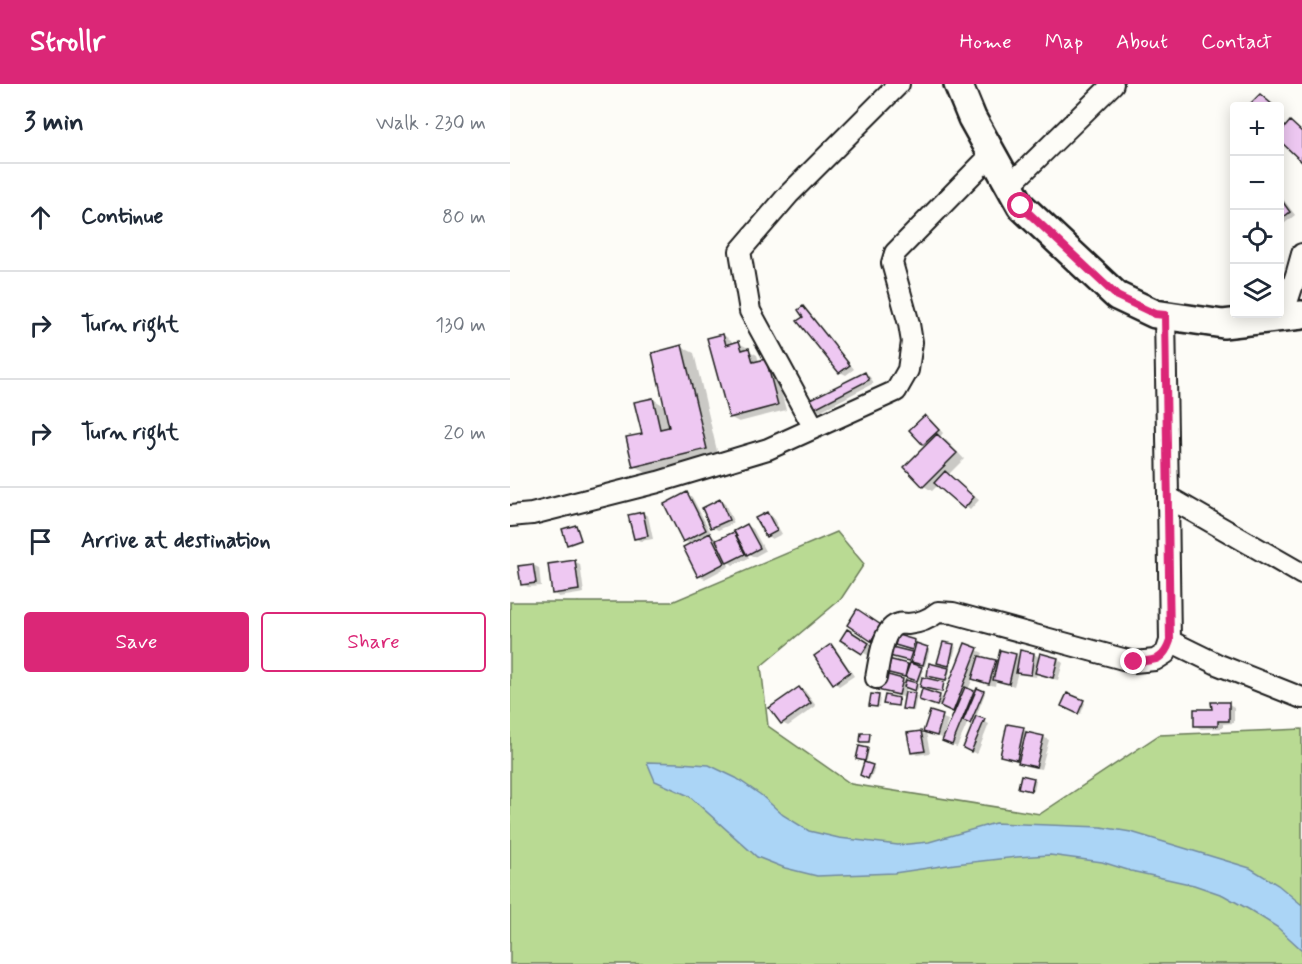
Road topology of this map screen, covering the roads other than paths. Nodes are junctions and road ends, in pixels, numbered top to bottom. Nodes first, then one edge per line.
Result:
1 (899, 84) edge
2 (958, 84) edge
3 (1113, 84) edge
4 (992, 154) junction
5 (1010, 185) junction
6 (1302, 254) edge
7 (1165, 315) junction
8 (1292, 316) edge
9 (814, 428) junction
10 (1168, 497) junction
11 (510, 516) edge
12 (1302, 574) edge
13 (1170, 641) junction
14 (876, 678) dead end
15 (1302, 698) edge

1 - 9 street
2 - 4 street
3 - 5 street
4 - 5 street
4 - 9 street
5 - 7 street
6 - 8 street
7 - 8 street
7 - 10 street
9 - 11 street
10 - 12 street
10 - 13 street
13 - 14 street
13 - 15 street

